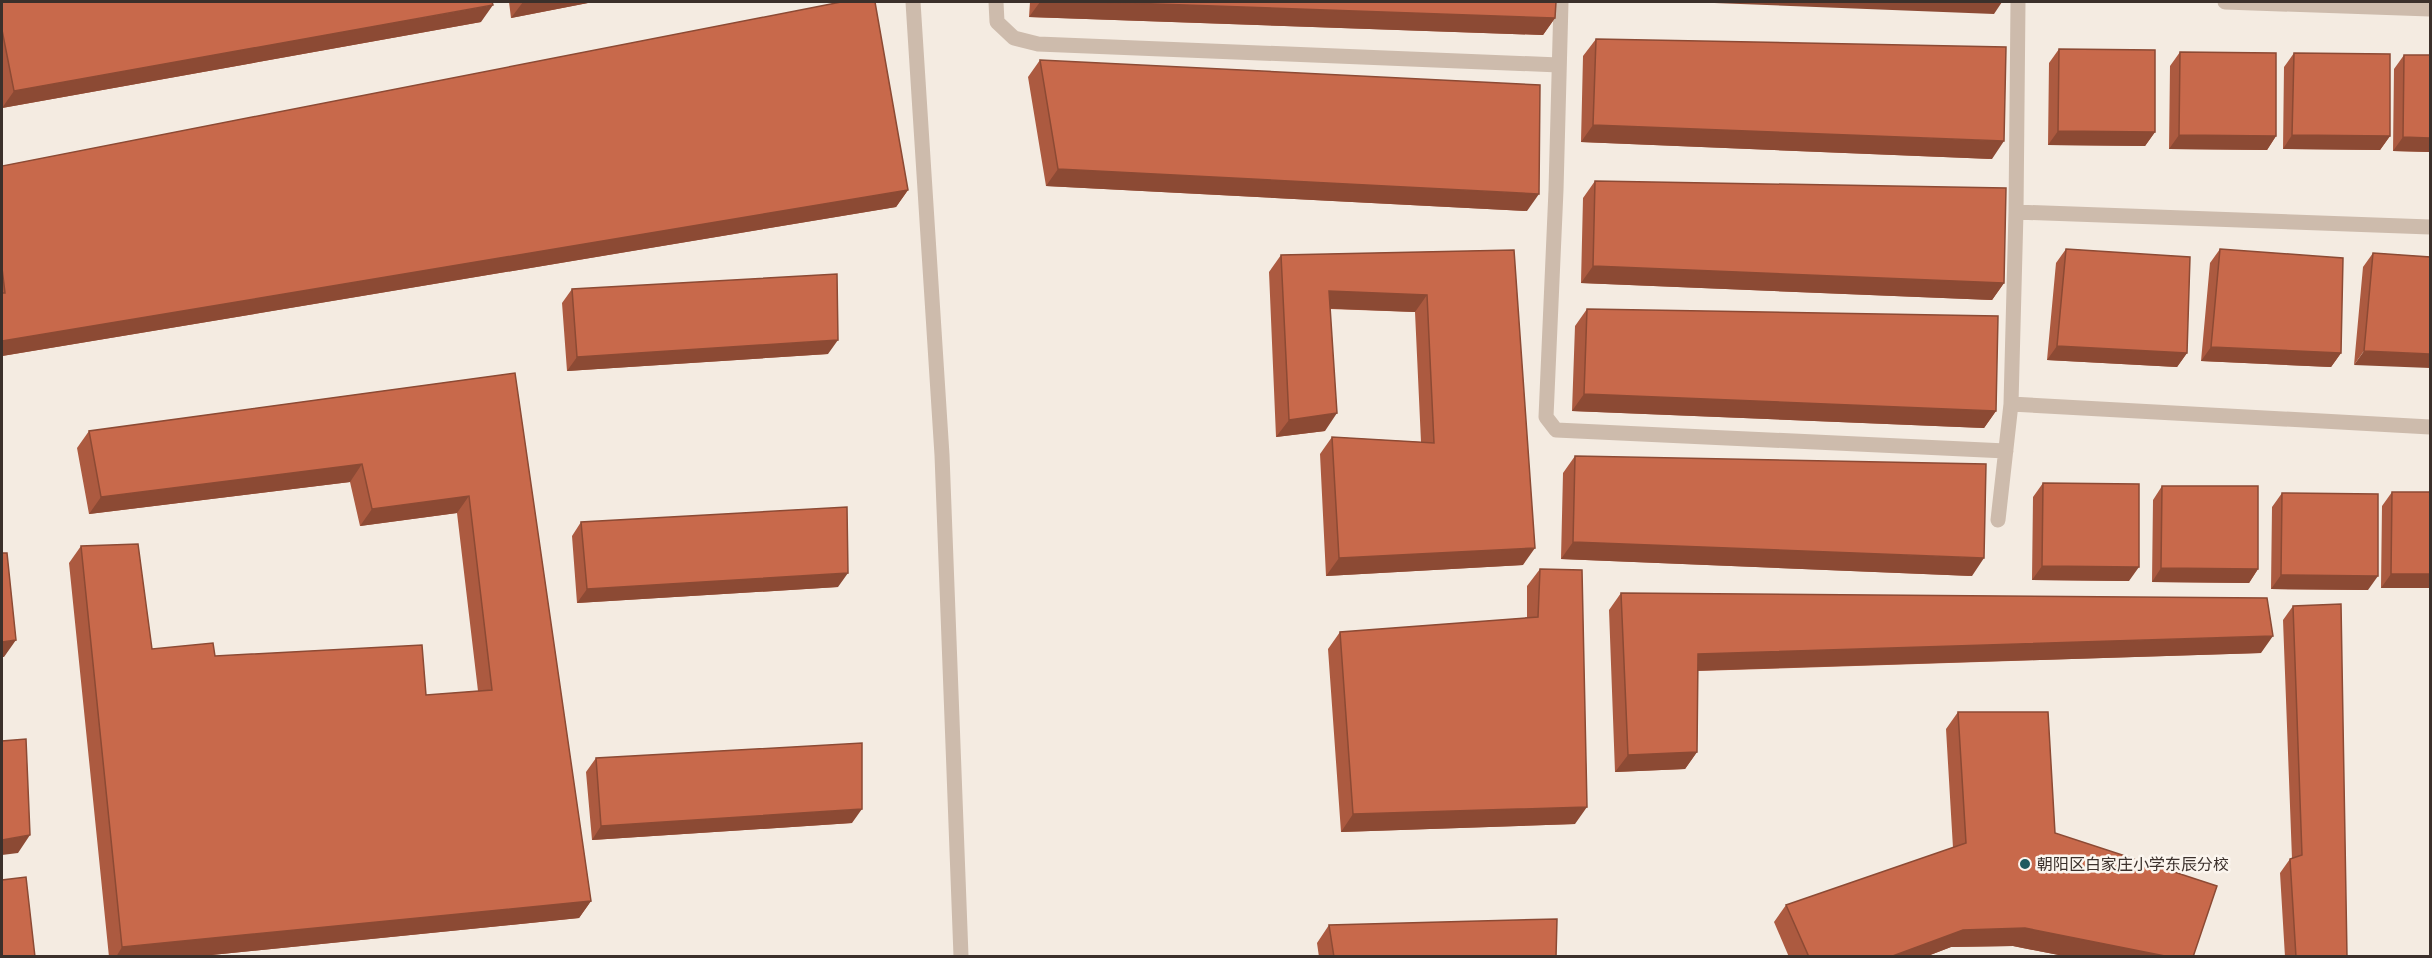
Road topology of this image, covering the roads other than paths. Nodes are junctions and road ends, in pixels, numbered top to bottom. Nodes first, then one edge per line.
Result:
1 (913, 2) edge
2 (996, 2) edge
3 (1561, 2) edge
4 (2018, 2) edge
5 (2225, 2) edge
6 (2430, 9) edge
7 (1559, 65) junction
8 (2016, 212) junction
9 (2430, 227) edge
10 (2011, 404) junction
11 (2430, 426) edge
12 (2006, 451) junction
13 (1998, 520) dead end
14 (961, 957) edge

1 - 14 street
2 - 7 street
3 - 7 street
4 - 8 street
5 - 6 street
7 - 12 street
8 - 9 street
8 - 10 street
10 - 11 street
10 - 12 street
12 - 13 street

